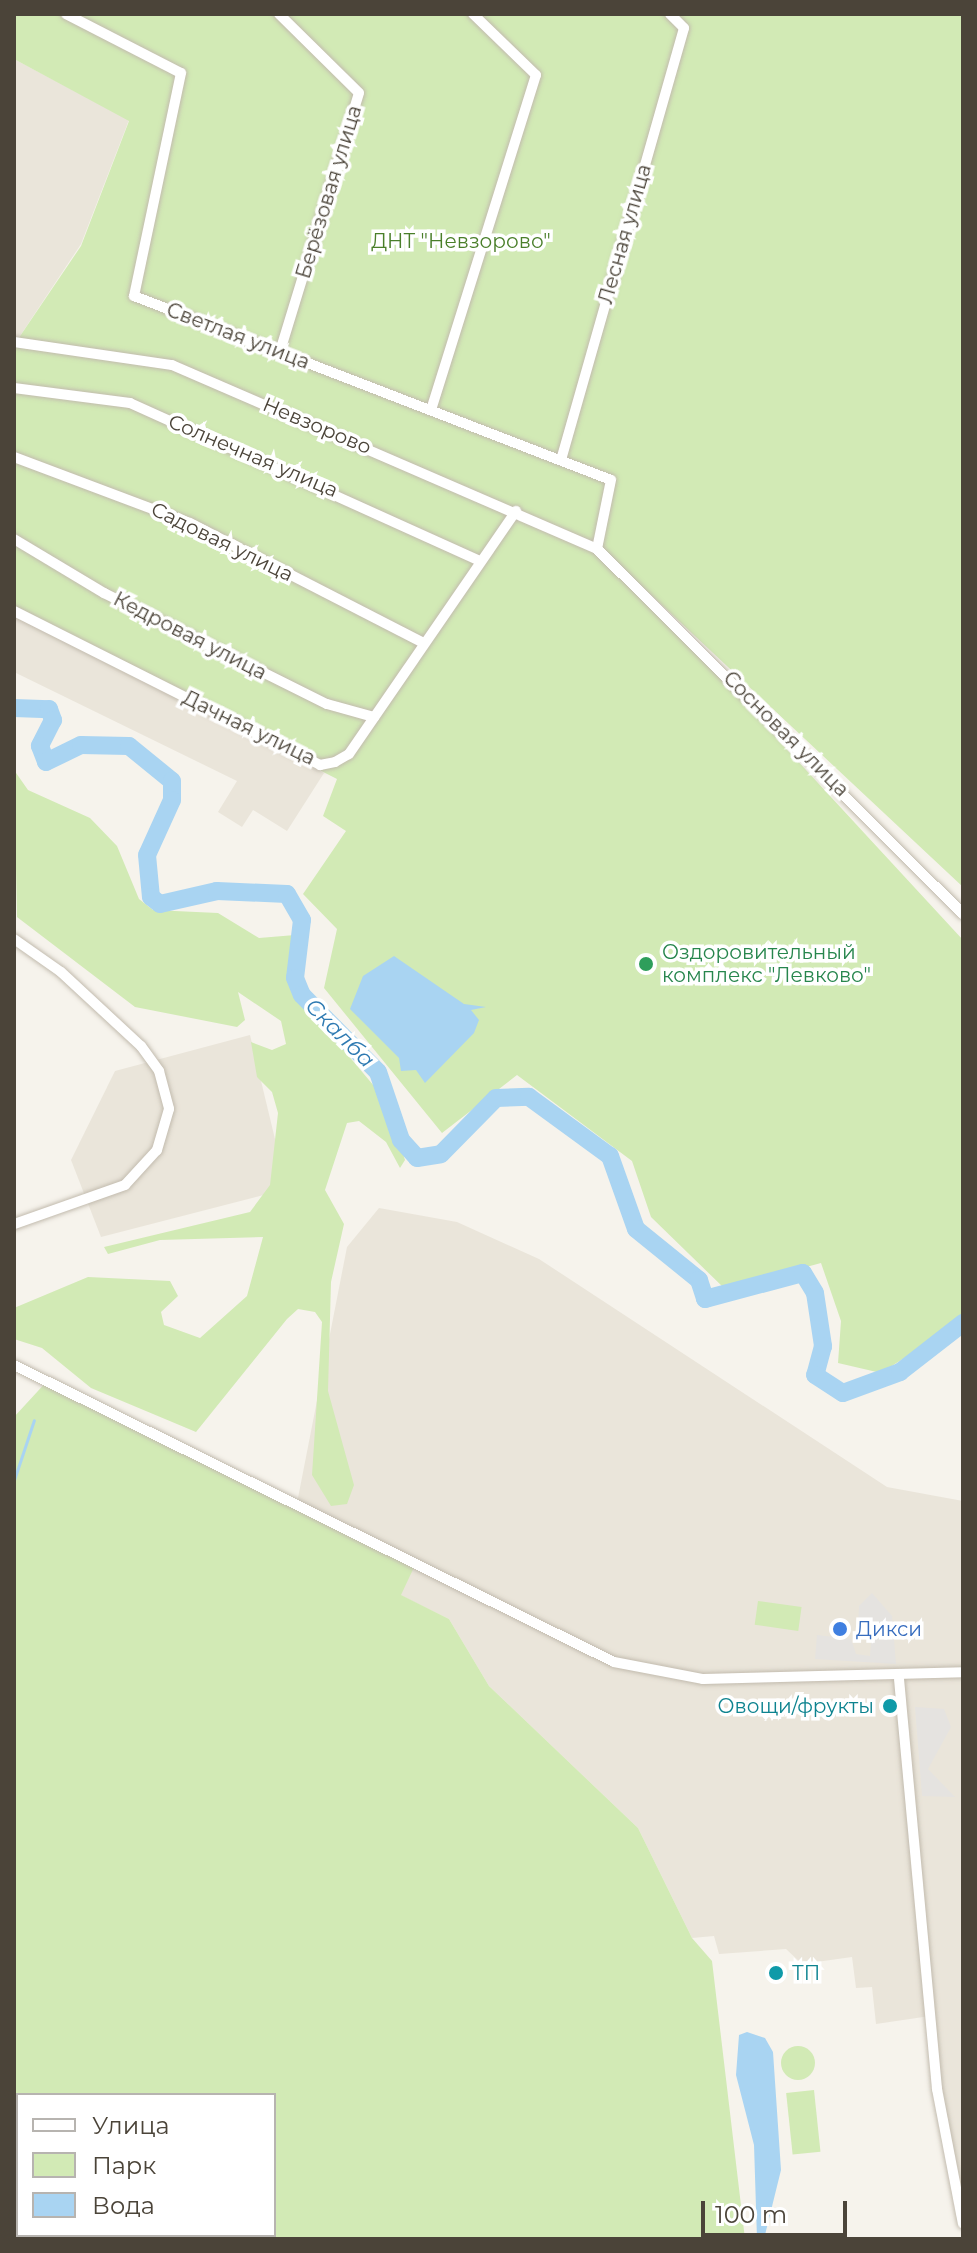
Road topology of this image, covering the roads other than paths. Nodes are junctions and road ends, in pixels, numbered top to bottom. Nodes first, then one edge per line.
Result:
1 (66, 14) edge
2 (279, 14) edge
3 (473, 14) edge
4 (670, 14) edge
5 (14, 342) edge
6 (280, 352) junction
7 (14, 388) edge
8 (431, 410) junction
9 (14, 457) edge
10 (561, 460) junction
11 (516, 511) junction
12 (14, 539) edge
13 (602, 552) junction
14 (480, 561) junction
15 (14, 611) edge
16 (423, 643) junction
17 (374, 717) junction
18 (963, 914) edge
19 (14, 939) edge
20 (14, 1224) edge
21 (14, 1365) edge
22 (963, 1672) edge
23 (899, 1679) junction
24 (963, 2224) edge

1 - 6 street, Светлая улица
2 - 6 street, Берёзовая улица
3 - 8 street
4 - 10 street, Лесная улица
5 - 11 street, Невзорово
6 - 8 street, Светлая улица
7 - 14 street, Солнечная улица
8 - 10 street, Светлая улица
9 - 16 street, Садовая улица
10 - 13 street, Светлая улица
11 - 13 street, Невзорово
11 - 14 street, Дачная улица
12 - 17 street, Кедровая улица
13 - 18 street, Сосновая улица
14 - 16 street, Дачная улица
15 - 17 street, Дачная улица
16 - 17 street, Дачная улица
19 - 20 street
21 - 23 street
22 - 23 street
23 - 24 street

